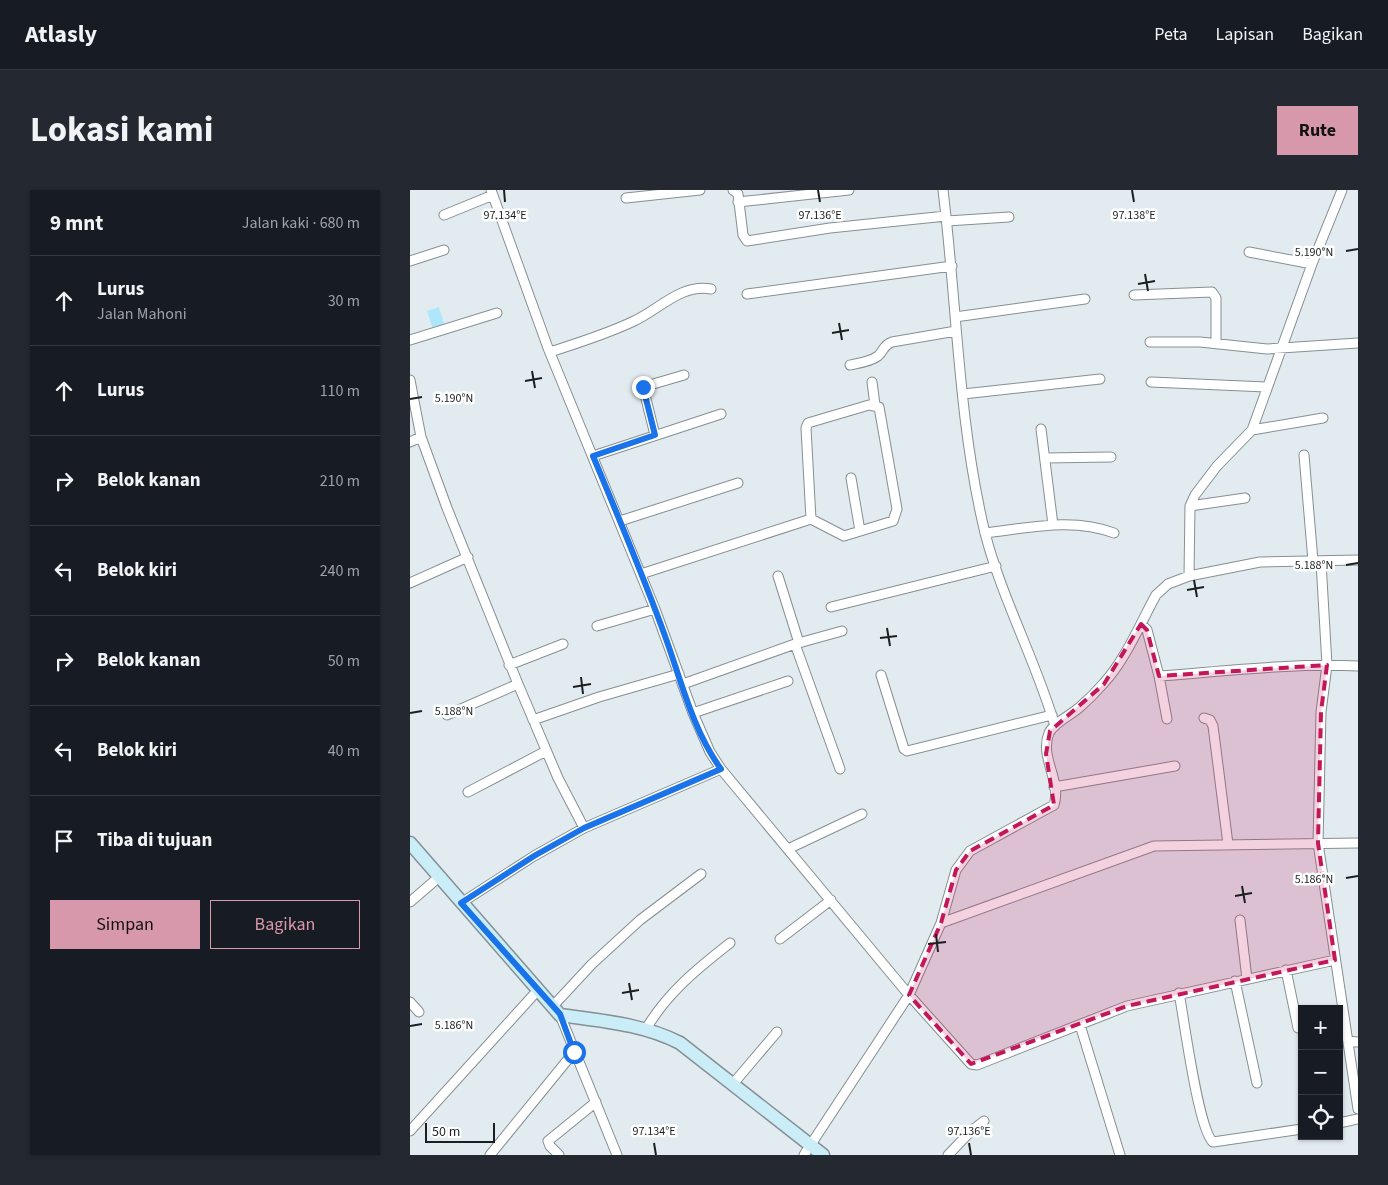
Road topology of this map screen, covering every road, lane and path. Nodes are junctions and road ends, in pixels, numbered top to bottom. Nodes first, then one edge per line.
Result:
1 (700, 190) edge
2 (734, 190) edge
3 (849, 190) edge
4 (943, 190) edge
5 (1342, 190) edge
6 (492, 193) edge
7 (626, 198) dead end
8 (738, 202) junction
9 (444, 215) dead end
10 (1009, 217) dead end
11 (947, 219) junction
12 (444, 250) dead end
13 (1249, 252) dead end
14 (410, 261) edge
15 (1312, 264) junction
16 (952, 266) junction
17 (711, 289) dead end
18 (747, 294) dead end
19 (1134, 295) dead end
20 (1085, 299) dead end
21 (498, 313) dead end
22 (955, 317) junction
23 (956, 330) junction
24 (410, 340) edge
25 (1150, 342) dead end
26 (1216, 343) junction
27 (1358, 343) edge
28 (1280, 349) junction
29 (550, 352) junction
30 (850, 365) dead end
31 (684, 375) dead end
32 (1100, 379) dead end
33 (410, 380) edge
34 (872, 382) dead end
35 (1151, 382) dead end
36 (1266, 387) junction
37 (963, 394) junction
38 (875, 405) junction
39 (721, 414) dead end
40 (1323, 418) dead end
41 (1041, 429) dead end
42 (1252, 430) junction
43 (655, 435) junction
44 (421, 438) junction
45 (410, 442) edge
46 (1304, 455) dead end
47 (593, 456) junction
48 (1046, 458) junction
49 (1111, 458) dead end
50 (850, 478) dead end
51 (738, 483) dead end
52 (1245, 498) dead end
53 (1190, 506) junction
54 (811, 519) junction
55 (620, 521) junction
56 (1054, 525) junction
57 (860, 531) junction
58 (985, 533) junction
59 (1114, 533) dead end
60 (468, 557) junction
61 (1358, 560) edge
62 (1317, 561) junction
63 (996, 566) junction
64 (641, 574) junction
65 (778, 576) dead end
66 (1189, 576) junction
67 (410, 583) edge
68 (832, 607) dead end
69 (655, 609) junction
70 (1140, 624) junction
71 (598, 626) dead end
72 (842, 631) dead end
73 (797, 643) junction
74 (563, 644) dead end
75 (1327, 664) junction
76 (509, 665) junction
77 (1358, 666) edge
78 (679, 674) junction
79 (880, 675) dead end
80 (1159, 676) junction
81 (788, 682) dead end
82 (518, 684) junction
83 (683, 684) junction
84 (692, 713) junction
85 (447, 715) dead end
86 (1052, 715) junction
87 (1204, 718) dead end
88 (1167, 719) dead end
89 (533, 720) junction
90 (1056, 726) junction
91 (546, 751) junction
92 (1175, 766) dead end
93 (721, 769) junction
94 (840, 769) dead end
95 (1054, 787) junction
96 (468, 792) dead end
97 (862, 814) dead end
98 (584, 828) junction
99 (410, 843) edge
100 (1318, 843) junction
101 (1358, 843) edge
102 (1228, 844) junction
103 (788, 849) junction
104 (701, 874) dead end
105 (439, 877) junction
106 (831, 900) junction
107 (410, 902) edge
108 (461, 903) junction
109 (1240, 920) dead end
110 (941, 923) junction
111 (780, 939) dead end
112 (730, 943) dead end
113 (1336, 960) junction
114 (1286, 970) junction
115 (1247, 979) junction
116 (1235, 981) junction
117 (538, 990) junction
118 (1179, 993) junction
119 (909, 995) junction
120 (410, 1002) edge
121 (556, 1010) junction
122 (419, 1012) dead end
123 (1080, 1025) junction
124 (1298, 1028) dead end
125 (646, 1029) junction
126 (777, 1032) dead end
127 (1348, 1041) junction
128 (1358, 1042) edge
129 (574, 1052) junction
130 (1256, 1083) dead end
131 (732, 1085) junction
132 (596, 1102) junction
133 (1358, 1109) edge
134 (1358, 1119) edge
135 (1343, 1121) edge
136 (984, 1122) dead end
137 (410, 1130) edge
138 (1298, 1130) edge
139 (808, 1150) edge
140 (490, 1155) edge
141 (559, 1155) edge
142 (617, 1155) edge
143 (823, 1155) edge
144 (948, 1155) edge
145 (1120, 1155) edge

1 - 7 street
2 - 8 street
3 - 8 street
4 - 11 street
5 - 15 street
6 - 9 street
6 - 29 street
8 - 11 street
10 - 11 street
11 - 16 street
12 - 14 street
13 - 15 street
15 - 28 street
16 - 18 street
16 - 22 street
17 - 29 street
19 - 26 street
20 - 22 street
21 - 24 street
22 - 23 street
23 - 30 street
23 - 37 street
25 - 26 street
26 - 28 street
27 - 28 street
28 - 36 street
29 - 47 street
31 - 43 street
32 - 37 street
33 - 44 street
34 - 38 street
35 - 36 street
36 - 42 street
37 - 58 street
38 - 54 street
38 - 57 street
39 - 43 street
40 - 42 street
41 - 48 street
42 - 53 street
43 - 47 street
44 - 45 street
44 - 60 street
46 - 62 street
47 - 55 street
48 - 49 street
48 - 56 street
50 - 57 street
51 - 55 street
52 - 53 street
53 - 66 street
54 - 57 street
54 - 64 street
55 - 64 street
56 - 58 street
56 - 59 street
58 - 63 street
60 - 67 street
60 - 76 street
61 - 62 street
62 - 66 street
62 - 75 street
63 - 68 street
63 - 86 street
64 - 69 street
65 - 73 street
66 - 70 street
69 - 71 street
69 - 78 street
70 - 80 street
70 - 90 street
72 - 73 street
73 - 83 street
73 - 94 street
74 - 76 street
75 - 77 street
75 - 80 street
75 - 100 street
76 - 82 street
78 - 83 street
78 - 89 street
79 - 86 street
80 - 88 street
81 - 84 street
82 - 85 street
82 - 89 street
83 - 84 street
84 - 93 street
86 - 90 street
87 - 102 street
89 - 91 street
90 - 95 street
91 - 96 street
91 - 98 street
92 - 95 street
93 - 98 street
93 - 103 street
95 - 110 street
97 - 103 street
98 - 108 street
99 - 105 street
100 - 101 street
100 - 102 street
100 - 113 street
102 - 110 street
103 - 106 street
104 - 121 street
105 - 107 street
105 - 108 street
106 - 111 street
106 - 119 street
108 - 117 street
109 - 115 street
110 - 119 street
112 - 125 street
113 - 114 street
113 - 127 street
114 - 115 street
114 - 124 street
115 - 116 street
116 - 118 street
116 - 130 street
117 - 121 street
117 - 137 street
118 - 123 street
118 - 138 street
119 - 123 street
119 - 139 street
120 - 122 street
121 - 125 street
121 - 129 street
123 - 145 street
125 - 131 street
126 - 131 street
127 - 128 street
127 - 133 street
129 - 132 street
129 - 140 street
131 - 139 street
132 - 141 street
132 - 142 street
134 - 135 street
136 - 144 street
139 - 143 street

